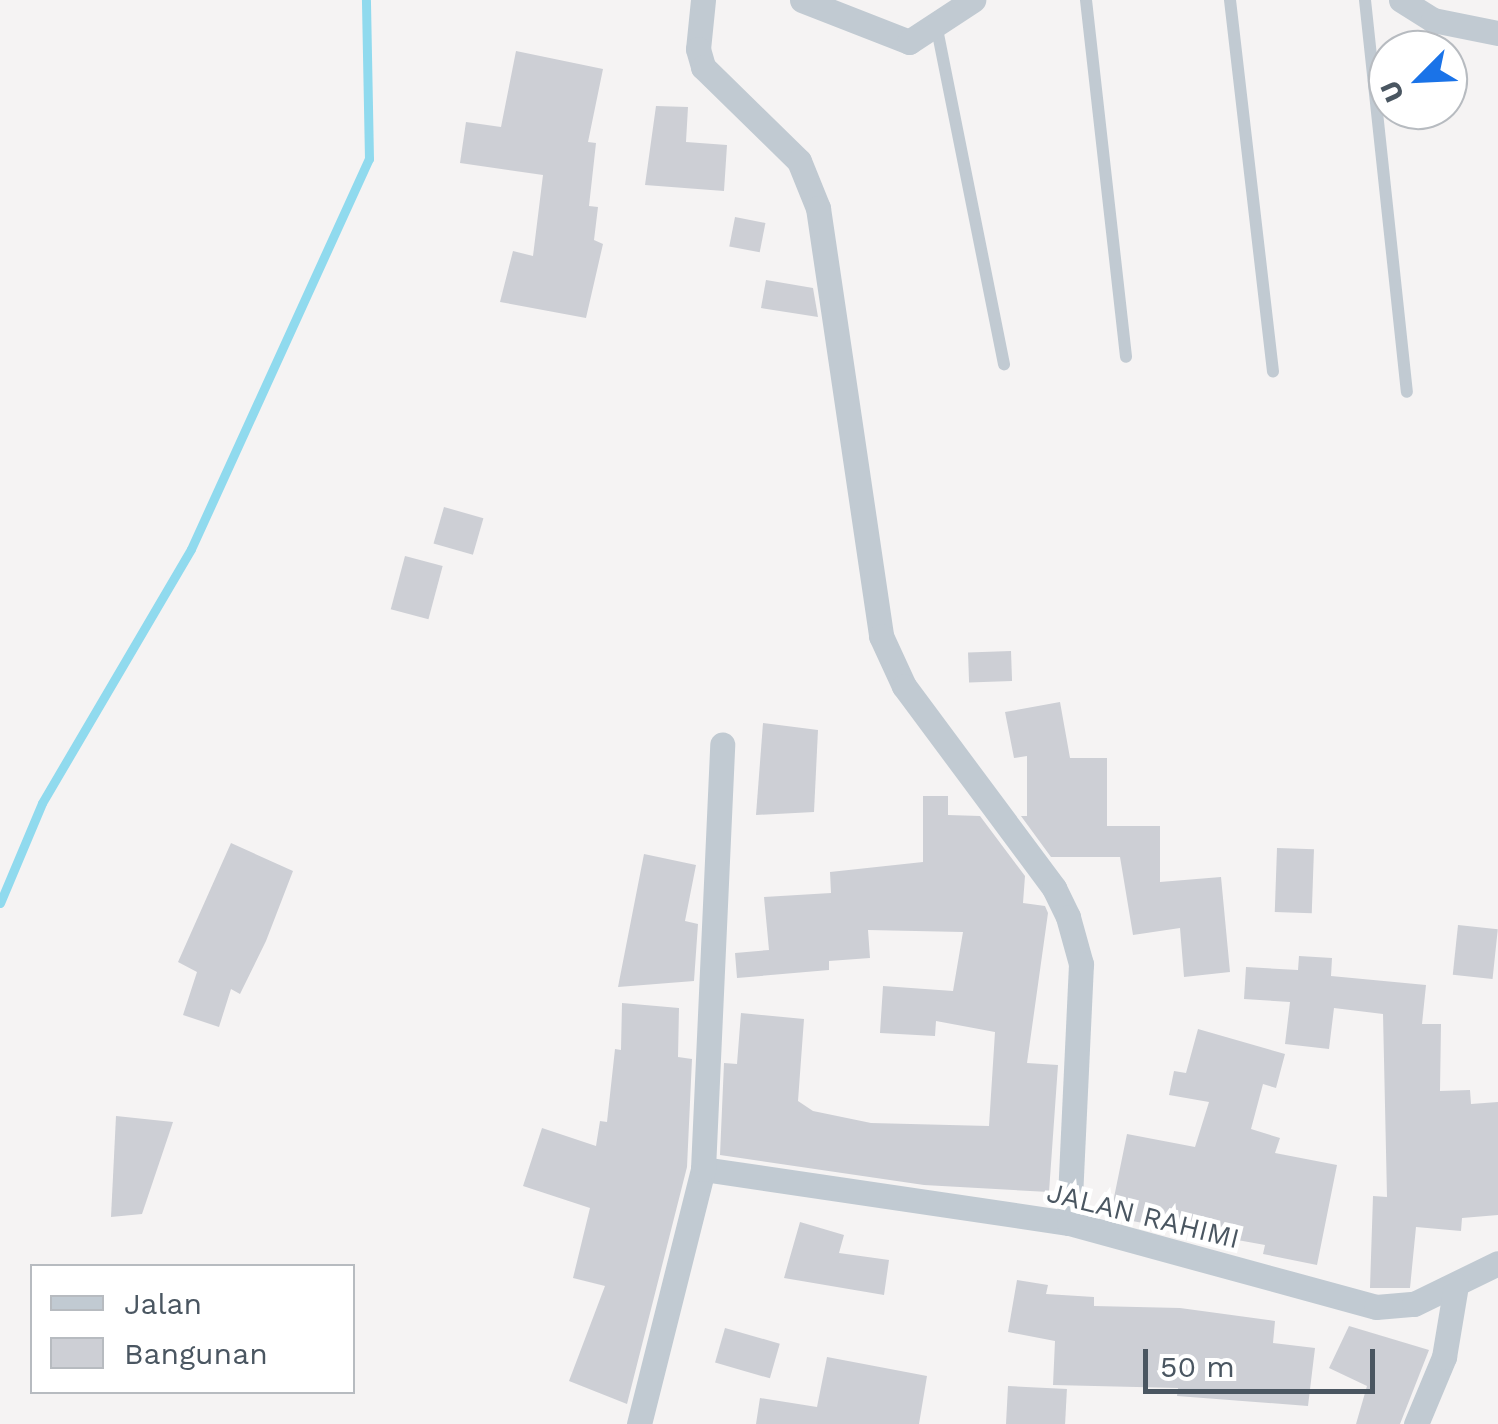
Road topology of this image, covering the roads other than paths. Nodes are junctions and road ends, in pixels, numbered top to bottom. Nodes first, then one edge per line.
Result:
1 (703, 0) edge
2 (802, 0) edge
3 (974, 0) edge
4 (1086, 0) edge
5 (1230, 0) edge
6 (1366, 0) edge
7 (1401, 0) edge
8 (937, 29) junction
9 (1498, 33) edge
10 (1126, 357) dead end
11 (1004, 364) dead end
12 (1273, 372) dead end
13 (1407, 392) dead end
14 (722, 744) dead end
15 (703, 1169) junction
16 (1069, 1223) junction
17 (1498, 1262) edge
18 (1456, 1285) junction
19 (641, 1424) edge
20 (1416, 1424) edge

1 - 16 street
2 - 8 street
3 - 8 street
4 - 10 lane
5 - 12 lane
6 - 13 lane
7 - 9 street
8 - 11 lane
14 - 15 street
15 - 16 street, JALAN RAHIMI
15 - 19 street
16 - 18 street, JALAN RAHIMI
17 - 18 street, JALAN RAHIMI
18 - 20 street

